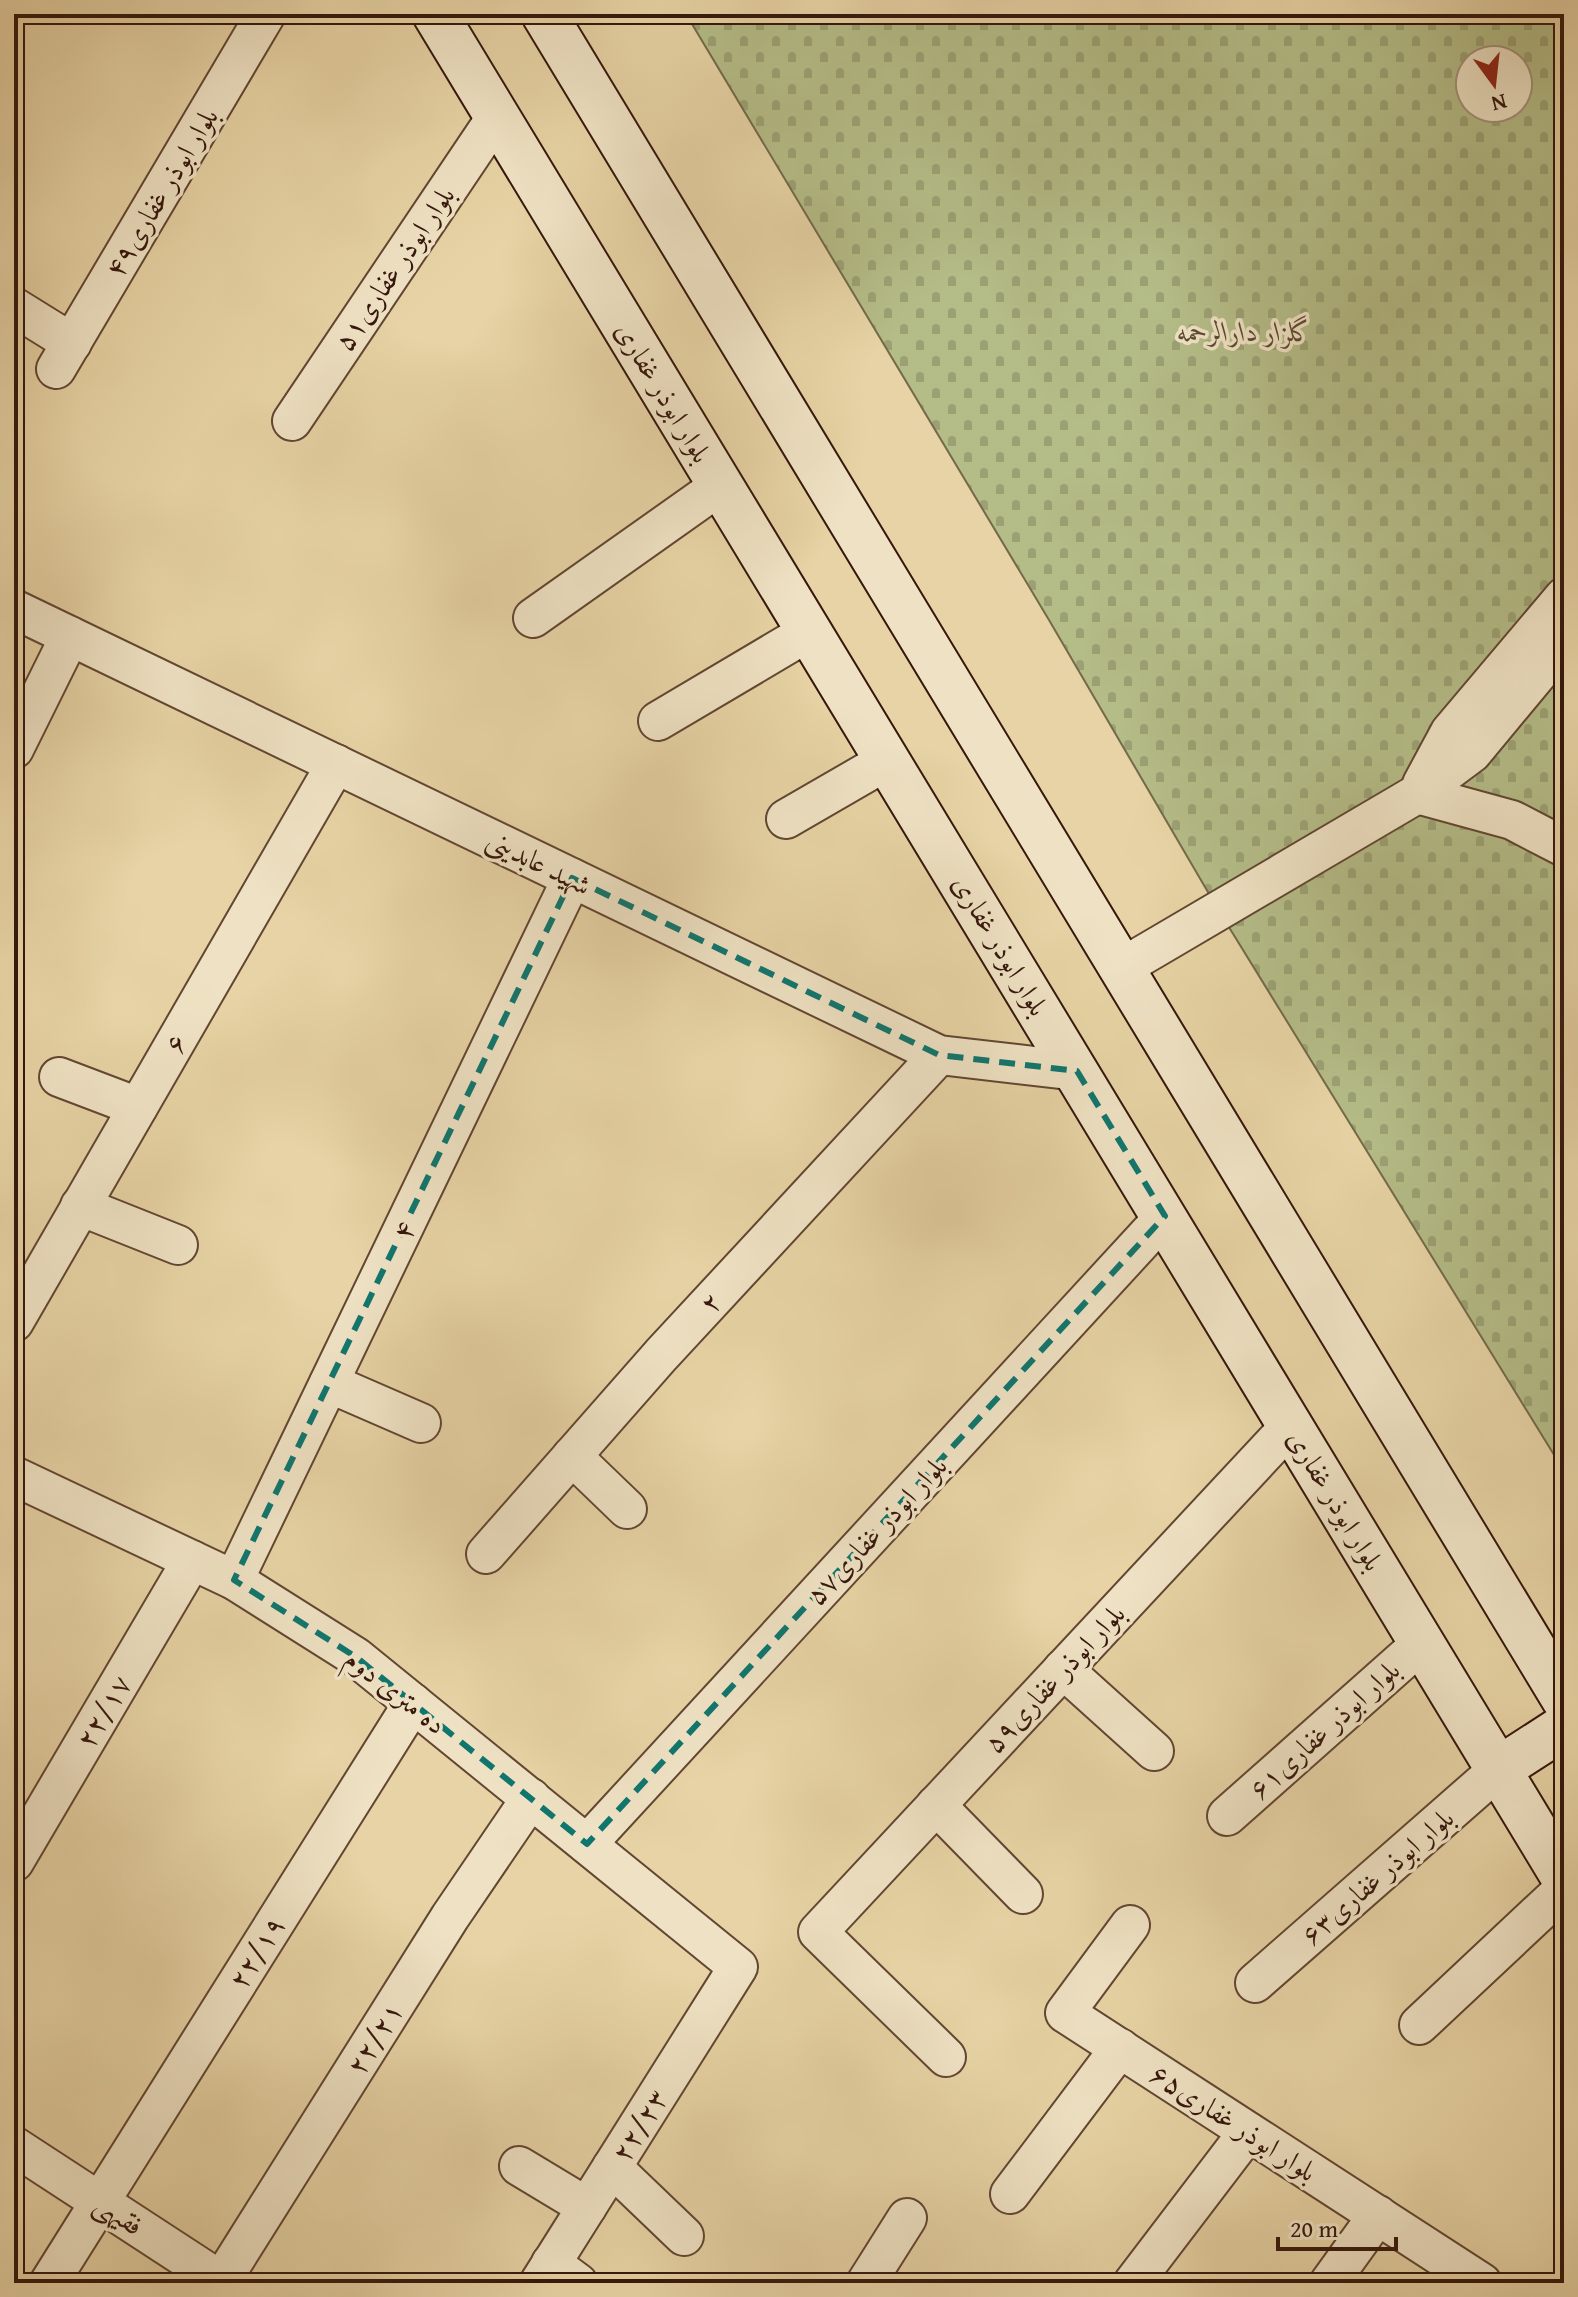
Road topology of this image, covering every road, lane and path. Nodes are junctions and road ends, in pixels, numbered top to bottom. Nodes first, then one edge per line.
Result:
1 (266, 14) edge
2 (435, 14) edge
3 (544, 14) edge
4 (497, 116) junction
5 (14, 307) edge
6 (292, 421) dead end
7 (721, 485) junction
8 (1564, 597) edge
9 (14, 609) edge
10 (533, 618) dead end
11 (810, 631) junction
12 (70, 636) junction
13 (1564, 642) edge
14 (658, 721) dead end
15 (14, 749) edge
16 (888, 760) junction
17 (336, 764) junction
18 (1417, 794) junction
19 (786, 819) dead end
20 (1564, 847) edge
21 (572, 878) junction
22 (1121, 968) junction
23 (939, 1055) junction
24 (1077, 1071) junction
25 (59, 1077) dead end
26 (138, 1107) junction
27 (80, 1206) junction
28 (1165, 1216) junction
29 (178, 1245) dead end
30 (14, 1322) edge
31 (329, 1383) junction
32 (421, 1423) dead end
33 (1291, 1425) junction
34 (572, 1456) junction
35 (14, 1476) edge
36 (627, 1509) dead end
37 (486, 1554) dead end
38 (192, 1560) junction
39 (234, 1580) junction
40 (1422, 1643) junction
41 (1063, 1669) junction
42 (1564, 1699) edge
43 (413, 1703) junction
44 (1564, 1727) edge
45 (1154, 1751) dead end
46 (1499, 1769) junction
47 (531, 1798) junction
48 (936, 1805) junction
49 (27, 1811) edge
50 (1227, 1816) dead end
51 (587, 1844) junction
52 (14, 1862) edge
53 (1564, 1878) edge
54 (1564, 1889) edge
55 (1023, 1894) dead end
56 (1130, 1925) dead end
57 (738, 1967) joint
58 (1255, 1983) dead end
59 (1419, 2025) dead end
60 (1120, 2048) junction
61 (946, 2057) dead end
62 (1248, 2132) junction
63 (14, 2146) edge
64 (519, 2166) dead end
65 (612, 2167) junction
66 (1010, 2194) dead end
67 (99, 2201) junction
68 (587, 2207) junction
69 (1378, 2215) junction
70 (907, 2218) dead end
71 (684, 2236) dead end
72 (556, 2276) edge
73 (222, 2282) edge
74 (49, 2283) edge
75 (866, 2283) edge
76 (1133, 2283) edge
77 (1329, 2283) edge
78 (1482, 2283) edge

1 - 5 street, بلوار ابوذر غفاری۴۹
2 - 4 main road, بلوار ابوذر غفاری
3 - 22 main road
4 - 6 street, بلوار ابوذر غفاری۵۱
4 - 7 main road, بلوار ابوذر غفاری
7 - 10 street
7 - 11 main road, بلوار ابوذر غفاری
8 - 18 street
9 - 12 street, شهید عابدینی
11 - 14 street
11 - 16 main road, بلوار ابوذر غفاری
12 - 15 street
12 - 17 street, شهید عابدینی
13 - 18 street
16 - 19 street
16 - 24 main road, بلوار ابوذر غفاری
17 - 21 street, شهید عابدینی
17 - 26 street, ۶
18 - 20 street
18 - 22 street
21 - 23 street, شهید عابدینی
21 - 31 street, ۴
22 - 42 main road
23 - 24 street, شهید عابدینی
23 - 34 street, ۲
24 - 28 main road, بلوار ابوذر غفاری
25 - 26 street
26 - 27 street, ۶
27 - 29 street
27 - 30 street, ۶
28 - 33 main road, بلوار ابوذر غفاری
28 - 51 street, بلوار ابوذر غفاری۵۷
31 - 32 street
31 - 39 street, ۴
33 - 40 main road, بلوار ابوذر غفاری
33 - 41 street, بلوار ابوذر غفاری۵۹
34 - 36 street
34 - 37 street, ۲
35 - 38 street, ده متری دوم
38 - 39 street, ده متری دوم
38 - 49 street, ۲۲/۱۷
39 - 43 street, ده متری دوم
40 - 46 main road, بلوار ابوذر غفاری
40 - 50 street, بلوار ابوذر غفاری۶۱
41 - 45 street
41 - 48 street, بلوار ابوذر غفاری۵۹
43 - 47 street, ده متری دوم
43 - 67 street, ۲۲/۱۹
44 - 46 main road
46 - 53 main road, بلوار ابوذر غفاری
46 - 58 street, بلوار ابوذر غفاری۶۳
47 - 51 street, ده متری دوم
47 - 73 street, ۲۲/۲۱
48 - 55 street
48 - 61 street, بلوار ابوذر غفاری۵۹
49 - 52 street, ۲۲/۱۷
51 - 57 street, ده متری دوم
54 - 59 street
56 - 60 street, بلوار ابوذر غفاری۶۵
57 - 65 street, ۲۲/۲۳
60 - 62 street, بلوار ابوذر غفاری۶۵
60 - 66 street
62 - 69 street, بلوار ابوذر غفاری۶۵
62 - 76 street
63 - 67 street, فقیهی
64 - 68 street
65 - 68 street, ۲۲/۲۳
65 - 71 street
67 - 73 street, فقیهی
67 - 74 street, ۲۲/۱۹
68 - 72 street, ۲۲/۲۳
69 - 77 street
69 - 78 street, بلوار ابوذر غفاری۶۵
70 - 75 street

